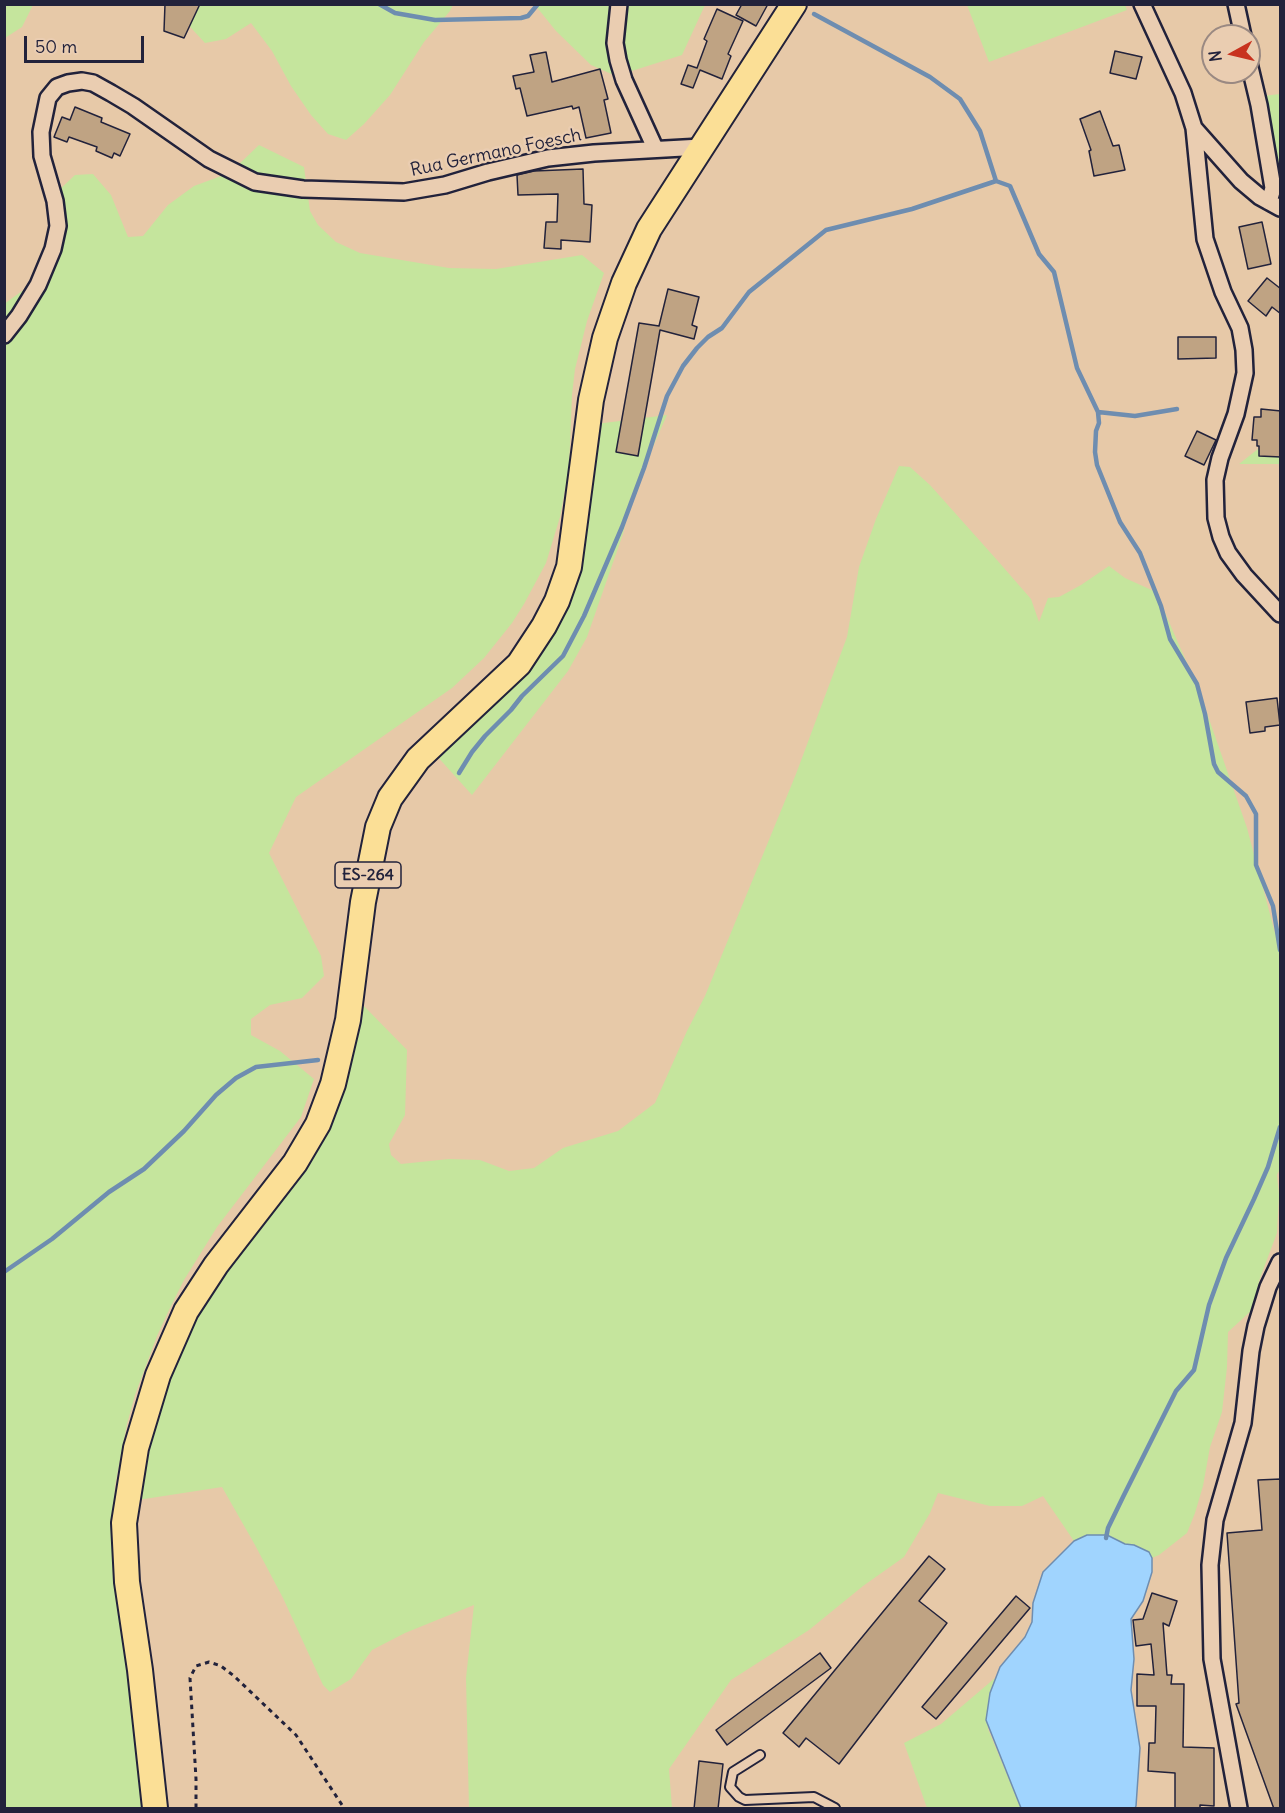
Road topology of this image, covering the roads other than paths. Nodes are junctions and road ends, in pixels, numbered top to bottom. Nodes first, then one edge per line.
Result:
1 (619, 4) edge
2 (794, 4) edge
3 (1143, 4) edge
4 (1236, 4) edge
5 (1240, 24) edge
6 (1254, 84) edge
7 (1194, 128) junction
8 (701, 147) junction
9 (655, 148) junction
10 (1275, 205) edge
11 (4, 335) edge
12 (1281, 614) edge
13 (1281, 1262) edge
14 (760, 1755) dead end
15 (155, 1809) edge
16 (835, 1809) edge
17 (1239, 1809) edge

1 - 9 street
2 - 8 main road, ES-264
3 - 7 street
4 - 5 street
6 - 10 street
7 - 10 street
7 - 12 street
8 - 9 street, Rua Germano Foesch
8 - 15 main road, ES-264
9 - 11 street, Rua Germano Foesch
13 - 17 street
14 - 16 lane

